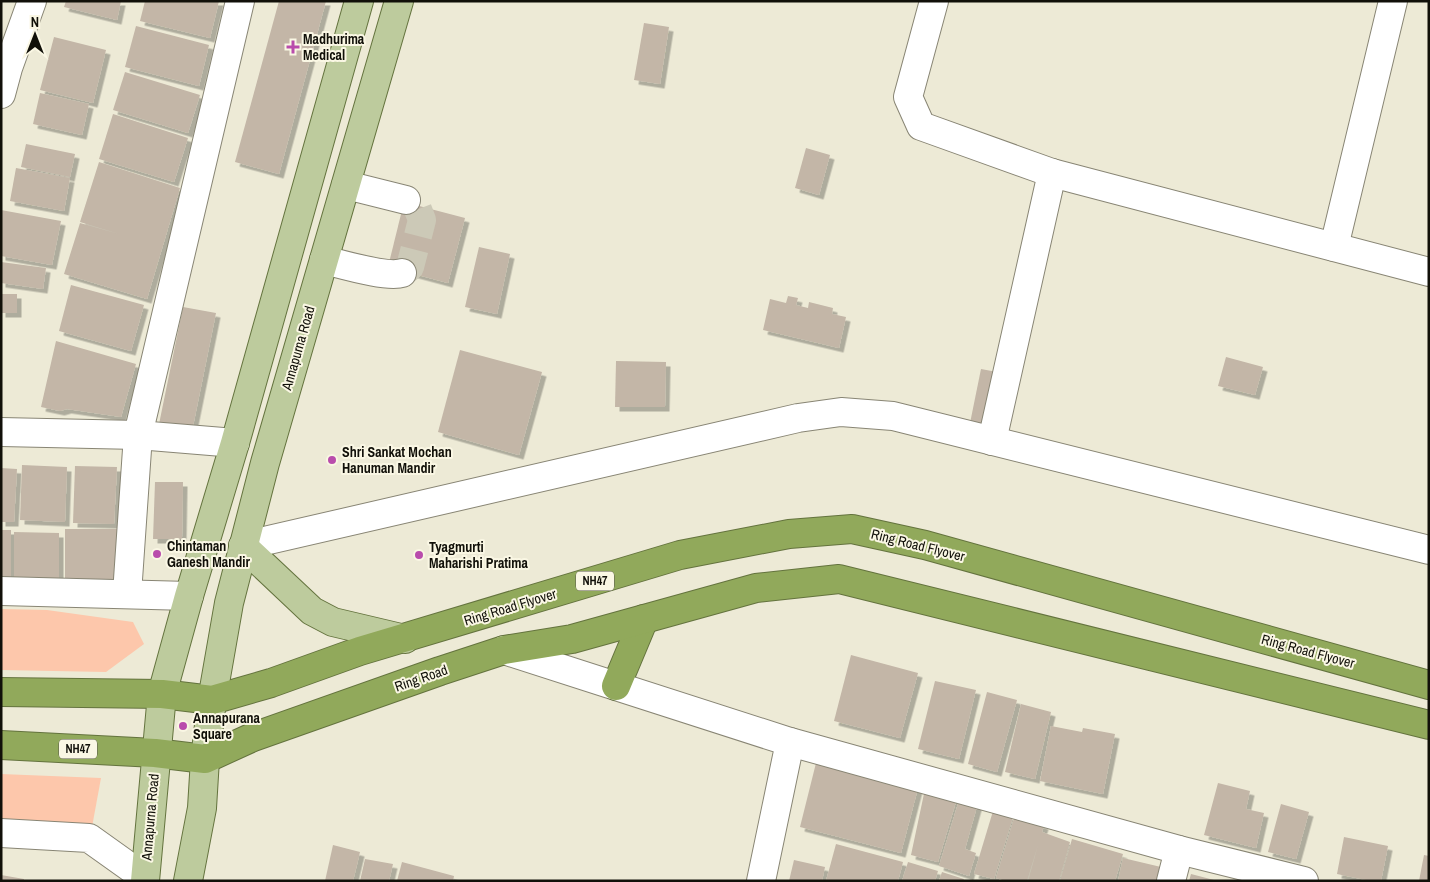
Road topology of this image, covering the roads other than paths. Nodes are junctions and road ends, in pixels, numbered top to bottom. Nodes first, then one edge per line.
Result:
1 (32, 1) edge
2 (240, 1) edge
3 (359, 1) edge
4 (399, 1) edge
5 (934, 1) edge
6 (1394, 1) edge
7 (3, 76) edge
8 (1052, 173) junction
9 (346, 185) junction
10 (406, 200) tunnel mouth
11 (1334, 247) junction
12 (324, 260) junction
13 (1429, 272) edge
14 (402, 273) dead end
15 (1, 432) edge
16 (138, 435) junction
17 (992, 441) junction
18 (235, 443) junction
19 (243, 546) junction
20 (1429, 550) edge
21 (1, 591) edge
22 (127, 594) junction
23 (189, 596) junction
24 (644, 619) junction
25 (404, 639) junction
26 (504, 650) junction
27 (1429, 685) edge
28 (616, 686) junction
29 (1, 692) edge
30 (162, 694) junction
31 (212, 700) junction
32 (1429, 726) edge
33 (790, 742) junction
34 (1, 745) edge
35 (156, 754) junction
36 (205, 760) junction
37 (1, 833) edge
38 (1179, 850) junction
39 (145, 879) edge
40 (188, 881) edge
41 (761, 881) edge
42 (1171, 881) edge
43 (1304, 881) edge

1 - 7 street
2 - 16 street
3 - 18 main road
4 - 9 main road, Annapurna Road
5 - 8 street
6 - 11 street
8 - 11 street
8 - 17 street
9 - 10 street
9 - 12 main road, Annapurna Road
11 - 13 street
12 - 14 street
12 - 19 main road, Annapurna Road
15 - 16 street
16 - 18 street
16 - 22 street
17 - 19 street
17 - 20 street
18 - 23 main road
19 - 25 main road
19 - 31 main road, Annapurna Road
21 - 22 street
22 - 23 street
23 - 30 main road
24 - 26 highway, Ring Road
24 - 28 highway
24 - 32 highway
25 - 27 highway, Ring Road Flyover / NH47
25 - 31 highway, NH47
26 - 28 street
26 - 36 highway, Ring Road
28 - 33 street
29 - 30 highway
30 - 31 highway
30 - 35 main road, Annapurna Road
31 - 36 main road, Annapurna Road
33 - 38 street
33 - 41 street
34 - 35 highway, NH47
35 - 36 highway
35 - 39 main road, Annapurna Road
36 - 40 main road
37 - 39 street
38 - 42 street
38 - 43 street

